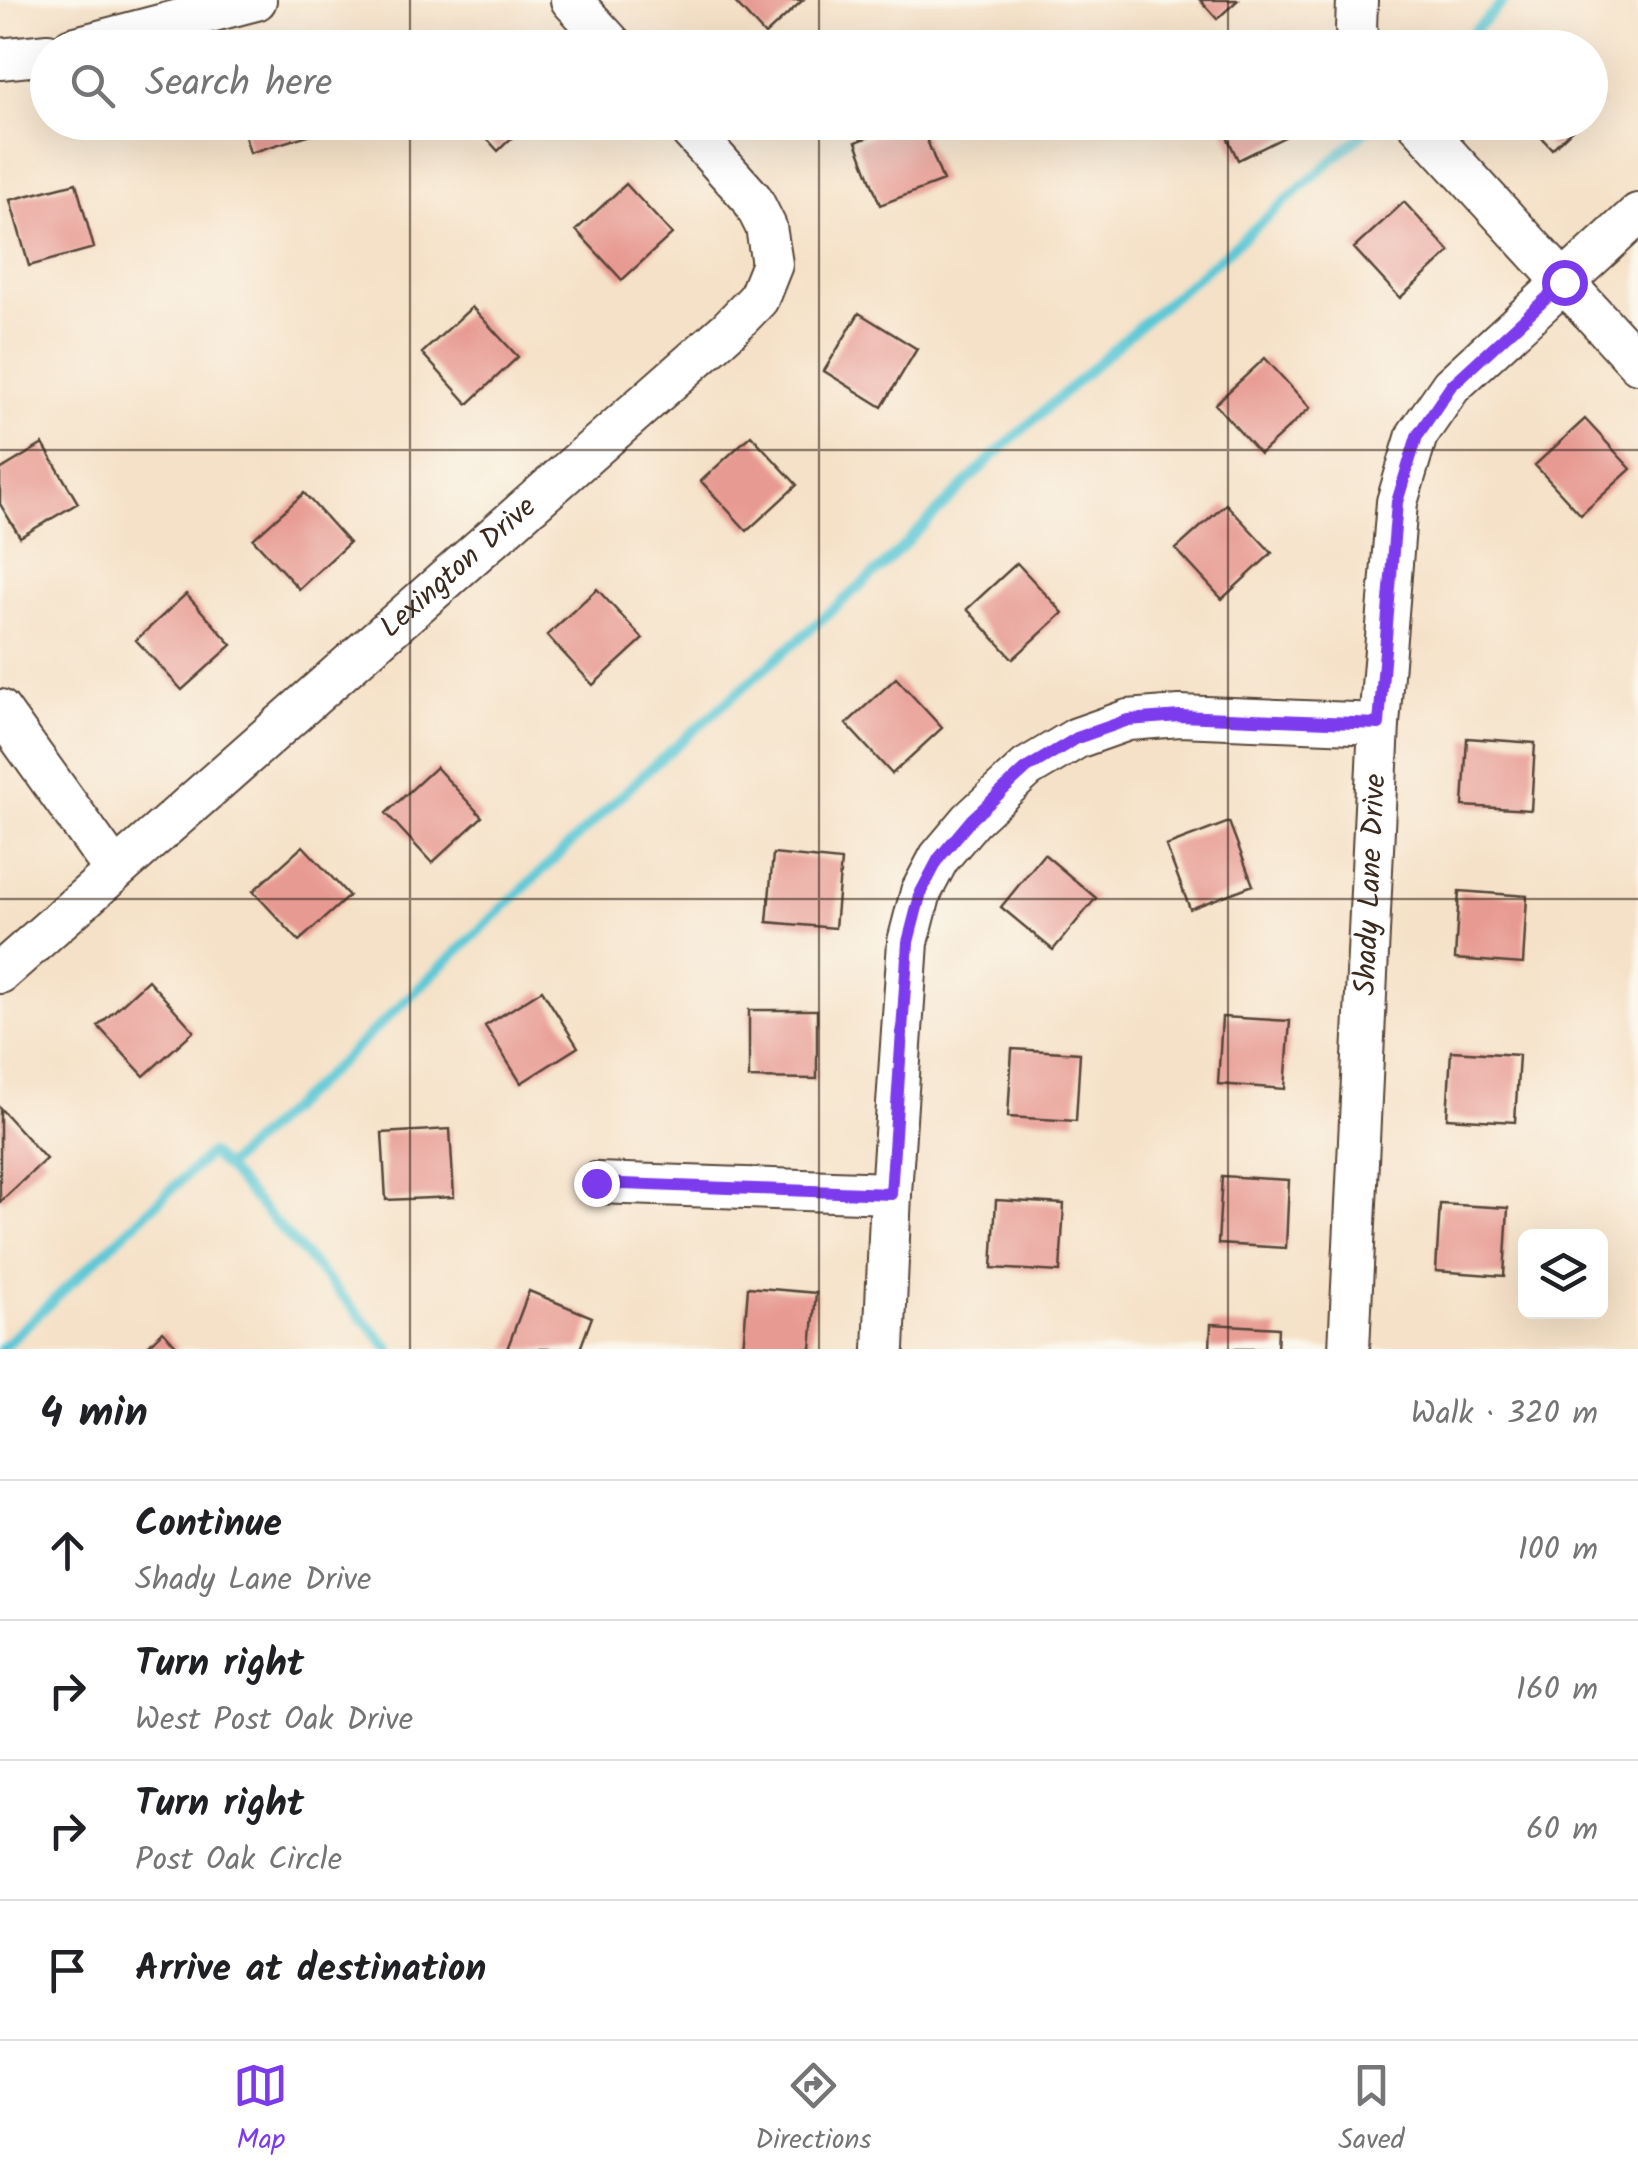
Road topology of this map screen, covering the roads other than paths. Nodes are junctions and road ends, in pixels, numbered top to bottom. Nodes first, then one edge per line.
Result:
1 (256, 0) edge
2 (571, 0) edge
3 (1357, 0) edge
4 (141, 30) edge
5 (598, 30) edge
6 (1356, 30) edge
7 (30, 56) edge
8 (0, 59) edge
9 (699, 140) edge
10 (1434, 140) edge
11 (1638, 214) edge
12 (1564, 282) junction
13 (1638, 362) edge
14 (0, 710) edge
15 (1379, 724) junction
16 (115, 872) junction
17 (0, 973) edge
18 (596, 1183) dead end
19 (891, 1194) junction
20 (884, 1349) edge
21 (1349, 1349) edge

1 - 4 street
2 - 5 street
3 - 6 street
7 - 8 street
9 - 16 street, Lexington Drive
10 - 12 street
11 - 12 street, Shady Lane Drive
12 - 13 street
12 - 15 street, Shady Lane Drive
14 - 16 street
15 - 19 street
15 - 21 street, Shady Lane Drive
16 - 17 street, Lexington Drive
18 - 19 street
19 - 20 street

